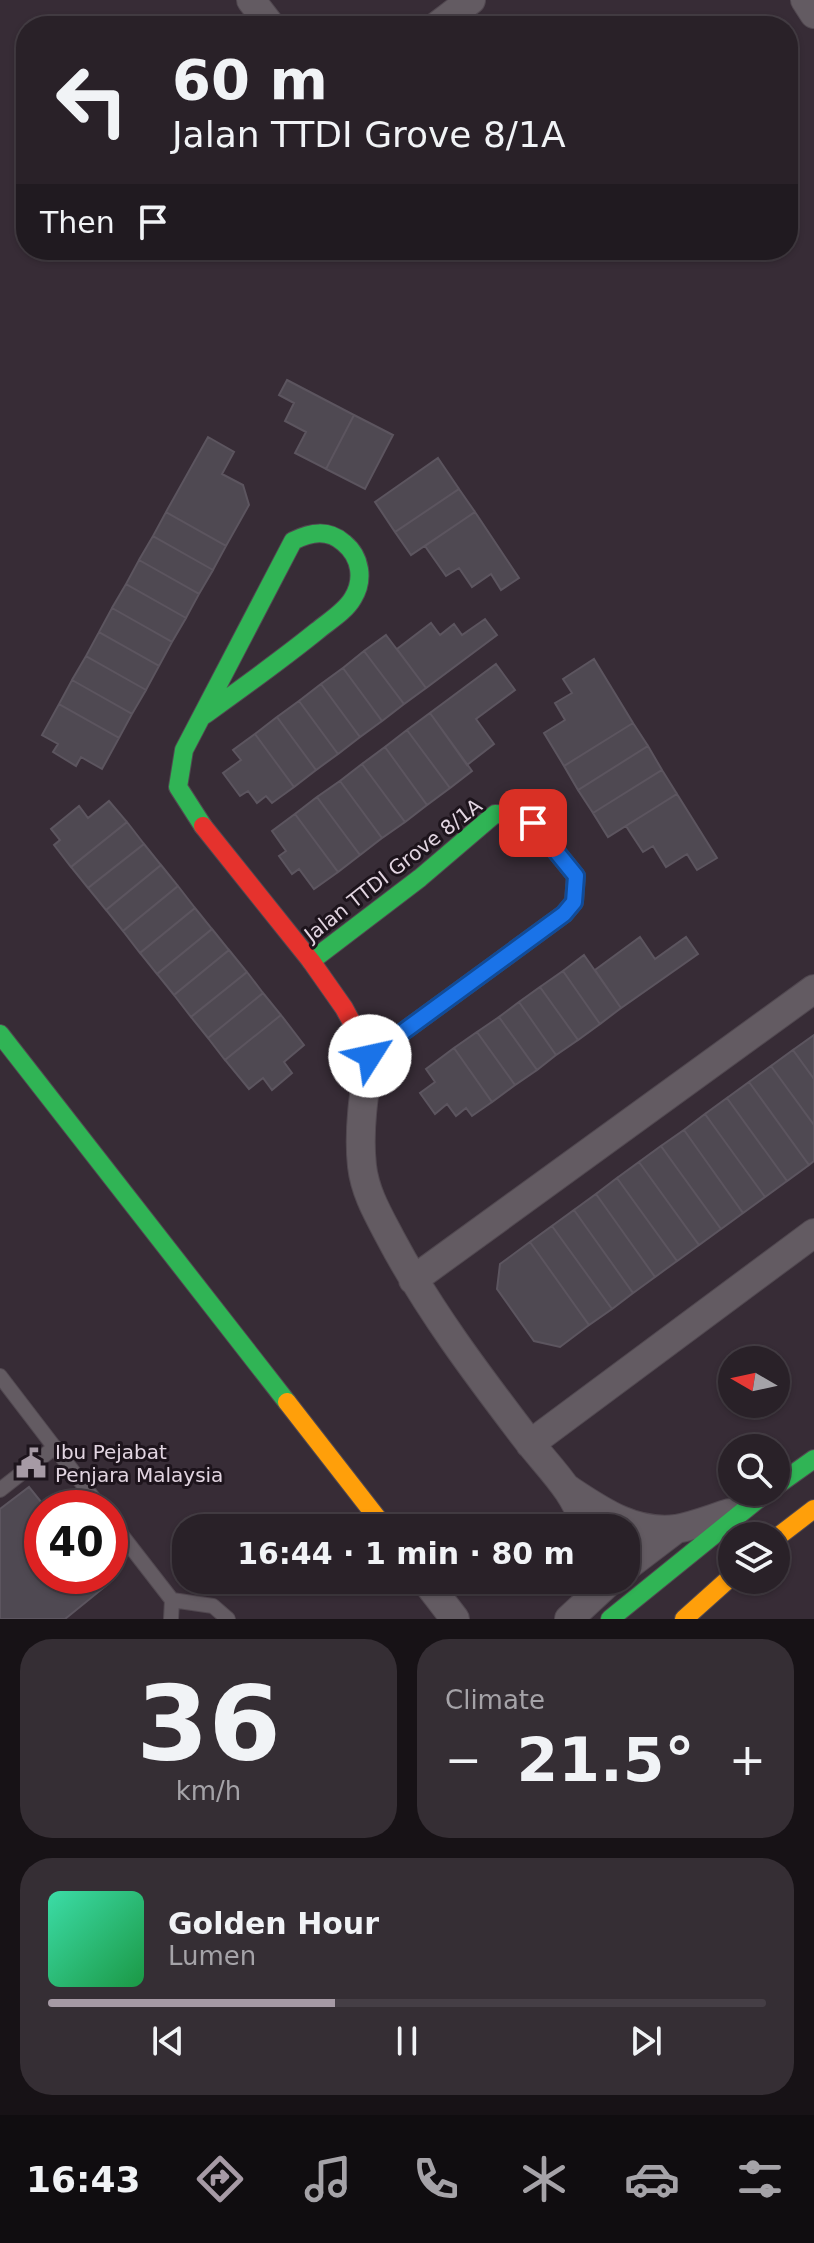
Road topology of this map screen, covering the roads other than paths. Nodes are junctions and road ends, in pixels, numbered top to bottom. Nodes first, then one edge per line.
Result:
1 (251, 0) edge
2 (471, 0) edge
3 (805, 0) edge
4 (814, 14) edge
5 (263, 16) edge
6 (450, 16) edge
7 (203, 716) junction
8 (311, 961) junction
9 (812, 995) edge
10 (0, 1034) edge
11 (370, 1056) junction
12 (814, 1233) edge
13 (413, 1280) junction
14 (3, 1387) edge
15 (530, 1444) junction
16 (55, 1447) junction
17 (814, 1459) edge
18 (790, 1476) edge
19 (567, 1489) junction
20 (0, 1490) edge
21 (87, 1490) edge
22 (747, 1506) edge
23 (743, 1509) junction
24 (814, 1509) edge
25 (374, 1514) edge
26 (579, 1514) edge
27 (790, 1527) edge
28 (676, 1529) junction
29 (128, 1543) edge
30 (640, 1556) edge
31 (718, 1589) edge
32 (436, 1594) edge
33 (580, 1594) edge
34 (596, 1594) edge
35 (172, 1600) junction
36 (572, 1617) edge
37 (171, 1619) edge
38 (228, 1619) edge
39 (455, 1619) edge
40 (610, 1619) edge
41 (684, 1619) edge

1 - 5 street
2 - 6 street
3 - 4 street
7 - 7 main road
7 - 8 main road
8 - 11 main road
8 - 11 main road, Jalan TTDI Grove 8/1A
9 - 13 street
10 - 25 main road
11 - 13 street
12 - 15 street
13 - 15 street
14 - 16 lane
15 - 19 street
16 - 20 lane
16 - 21 lane
17 - 18 main road
19 - 26 street
19 - 28 street
22 - 23 main road
23 - 28 street
23 - 40 main road
24 - 27 main road
28 - 30 street
29 - 35 lane
31 - 41 main road
32 - 39 street
33 - 36 street
34 - 36 street
35 - 37 lane
35 - 38 lane

